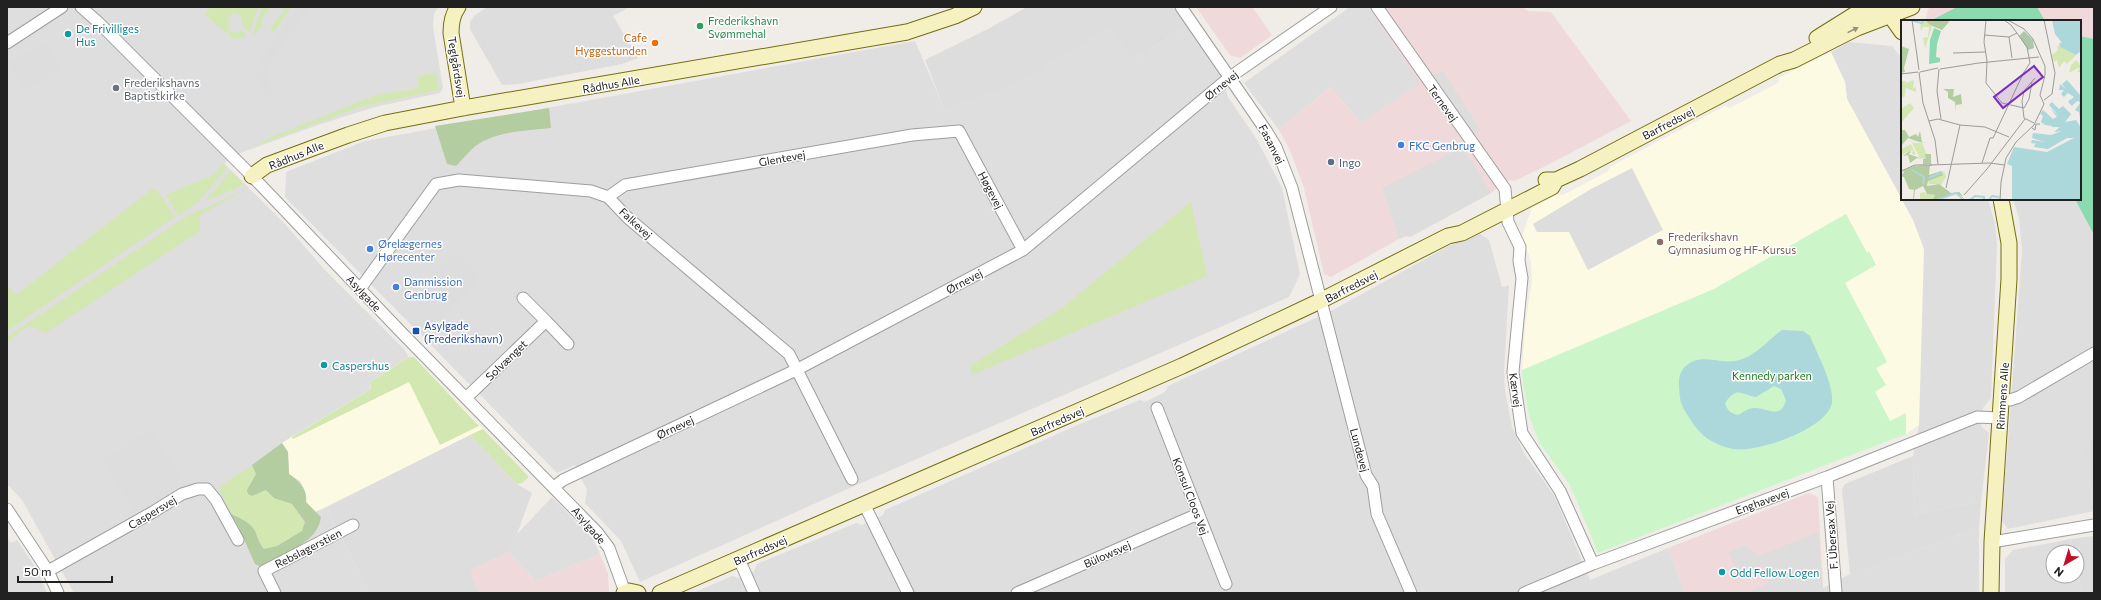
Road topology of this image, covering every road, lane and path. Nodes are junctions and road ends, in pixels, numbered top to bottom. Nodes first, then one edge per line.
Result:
1 (62, 7) edge
2 (81, 7) edge
3 (974, 7) edge
4 (1181, 7) edge
5 (1331, 7) edge
6 (1377, 7) edge
7 (1873, 7) edge
8 (1912, 7) edge
9 (453, 9) edge
10 (1887, 11) edge
11 (1901, 31) edge
12 (7, 43) edge
13 (1780, 64) junction
14 (1230, 77) junction
15 (463, 108) junction
16 (959, 131) joint
17 (252, 176) junction
18 (608, 197) junction
19 (2001, 200) edge
20 (1506, 206) junction
21 (1023, 250) junction
22 (360, 289) junction
23 (522, 298) dead end
24 (1320, 301) junction
25 (546, 321) junction
26 (568, 344) dead end
27 (2094, 352) edge
28 (798, 369) junction
29 (466, 398) junction
30 (2002, 399) junction
31 (1156, 408) dead end
32 (2000, 418) junction
33 (1827, 477) junction
34 (852, 479) dead end
35 (554, 487) junction
36 (864, 504) junction
37 (7, 509) edge
38 (1198, 514) junction
39 (353, 525) dead end
40 (2094, 525) edge
41 (238, 540) dead end
42 (1992, 542) junction
43 (739, 559) junction
44 (1593, 564) junction
45 (48, 571) junction
46 (1226, 584) dead end
47 (58, 593) edge
48 (275, 593) edge
49 (629, 593) edge
50 (660, 593) edge
51 (754, 593) edge
52 (908, 593) edge
53 (1017, 593) edge
54 (1411, 593) edge
55 (1524, 593) edge
56 (1836, 593) edge
57 (1991, 593) edge

1 - 12 street
2 - 17 street, Asylgade
3 - 15 street, Rådhus Alle
4 - 14 street, Fasanvej
5 - 14 street, Ørnevej
6 - 20 street, Ternevej
7 - 13 street, Barfredsvej
8 - 10 street, Barfredsvej
9 - 15 street, Teglgårdsvej
10 - 11 street
13 -> 10 street, Barfredsvej
13 - 20 street, Barfredsvej
14 - 21 street, Ørnevej
14 - 24 street, Fasanvej
15 - 17 street, Rådhus Alle
16 - 18 street, Glentevej
16 - 21 street, Høgevej
17 - 22 street, Asylgade
18 - 22 street, Falkevej
18 - 28 street, Falkevej
19 - 30 street, Rimmens Alle
20 - 24 street, Barfredsvej
20 - 44 street, Kærvej
21 - 28 street, Ørnevej
22 - 29 street, Asylgade
23 - 25 street
24 - 36 street, Barfredsvej
24 - 54 street, Lundevej
25 - 26 street
25 - 29 street, Solvænget
27 - 30 street
28 - 34 street, Falkevej
28 - 35 street, Ørnevej
29 - 35 street, Asylgade
30 - 32 street, Rimmens Alle
31 - 38 street, Konsul Cloos Vej
32 - 33 street, Enghavevej
32 - 42 street, Rimmens Alle
33 - 44 street, Enghavevej
33 - 56 street, F. Übersax Vej
35 - 49 street, Asylgade
36 - 43 street, Barfredsvej
36 - 52 street
37 - 45 street
38 - 46 street, Konsul Cloos Vej
38 - 53 street, Bülowsvej
39 - 48 street, Rebslagerstien
40 - 42 street
41 - 45 street, Caspersvej
42 - 57 street, Rimmens Alle
43 - 50 street, Barfredsvej
43 - 51 street
44 - 55 street, Enghavevej
45 - 47 street

